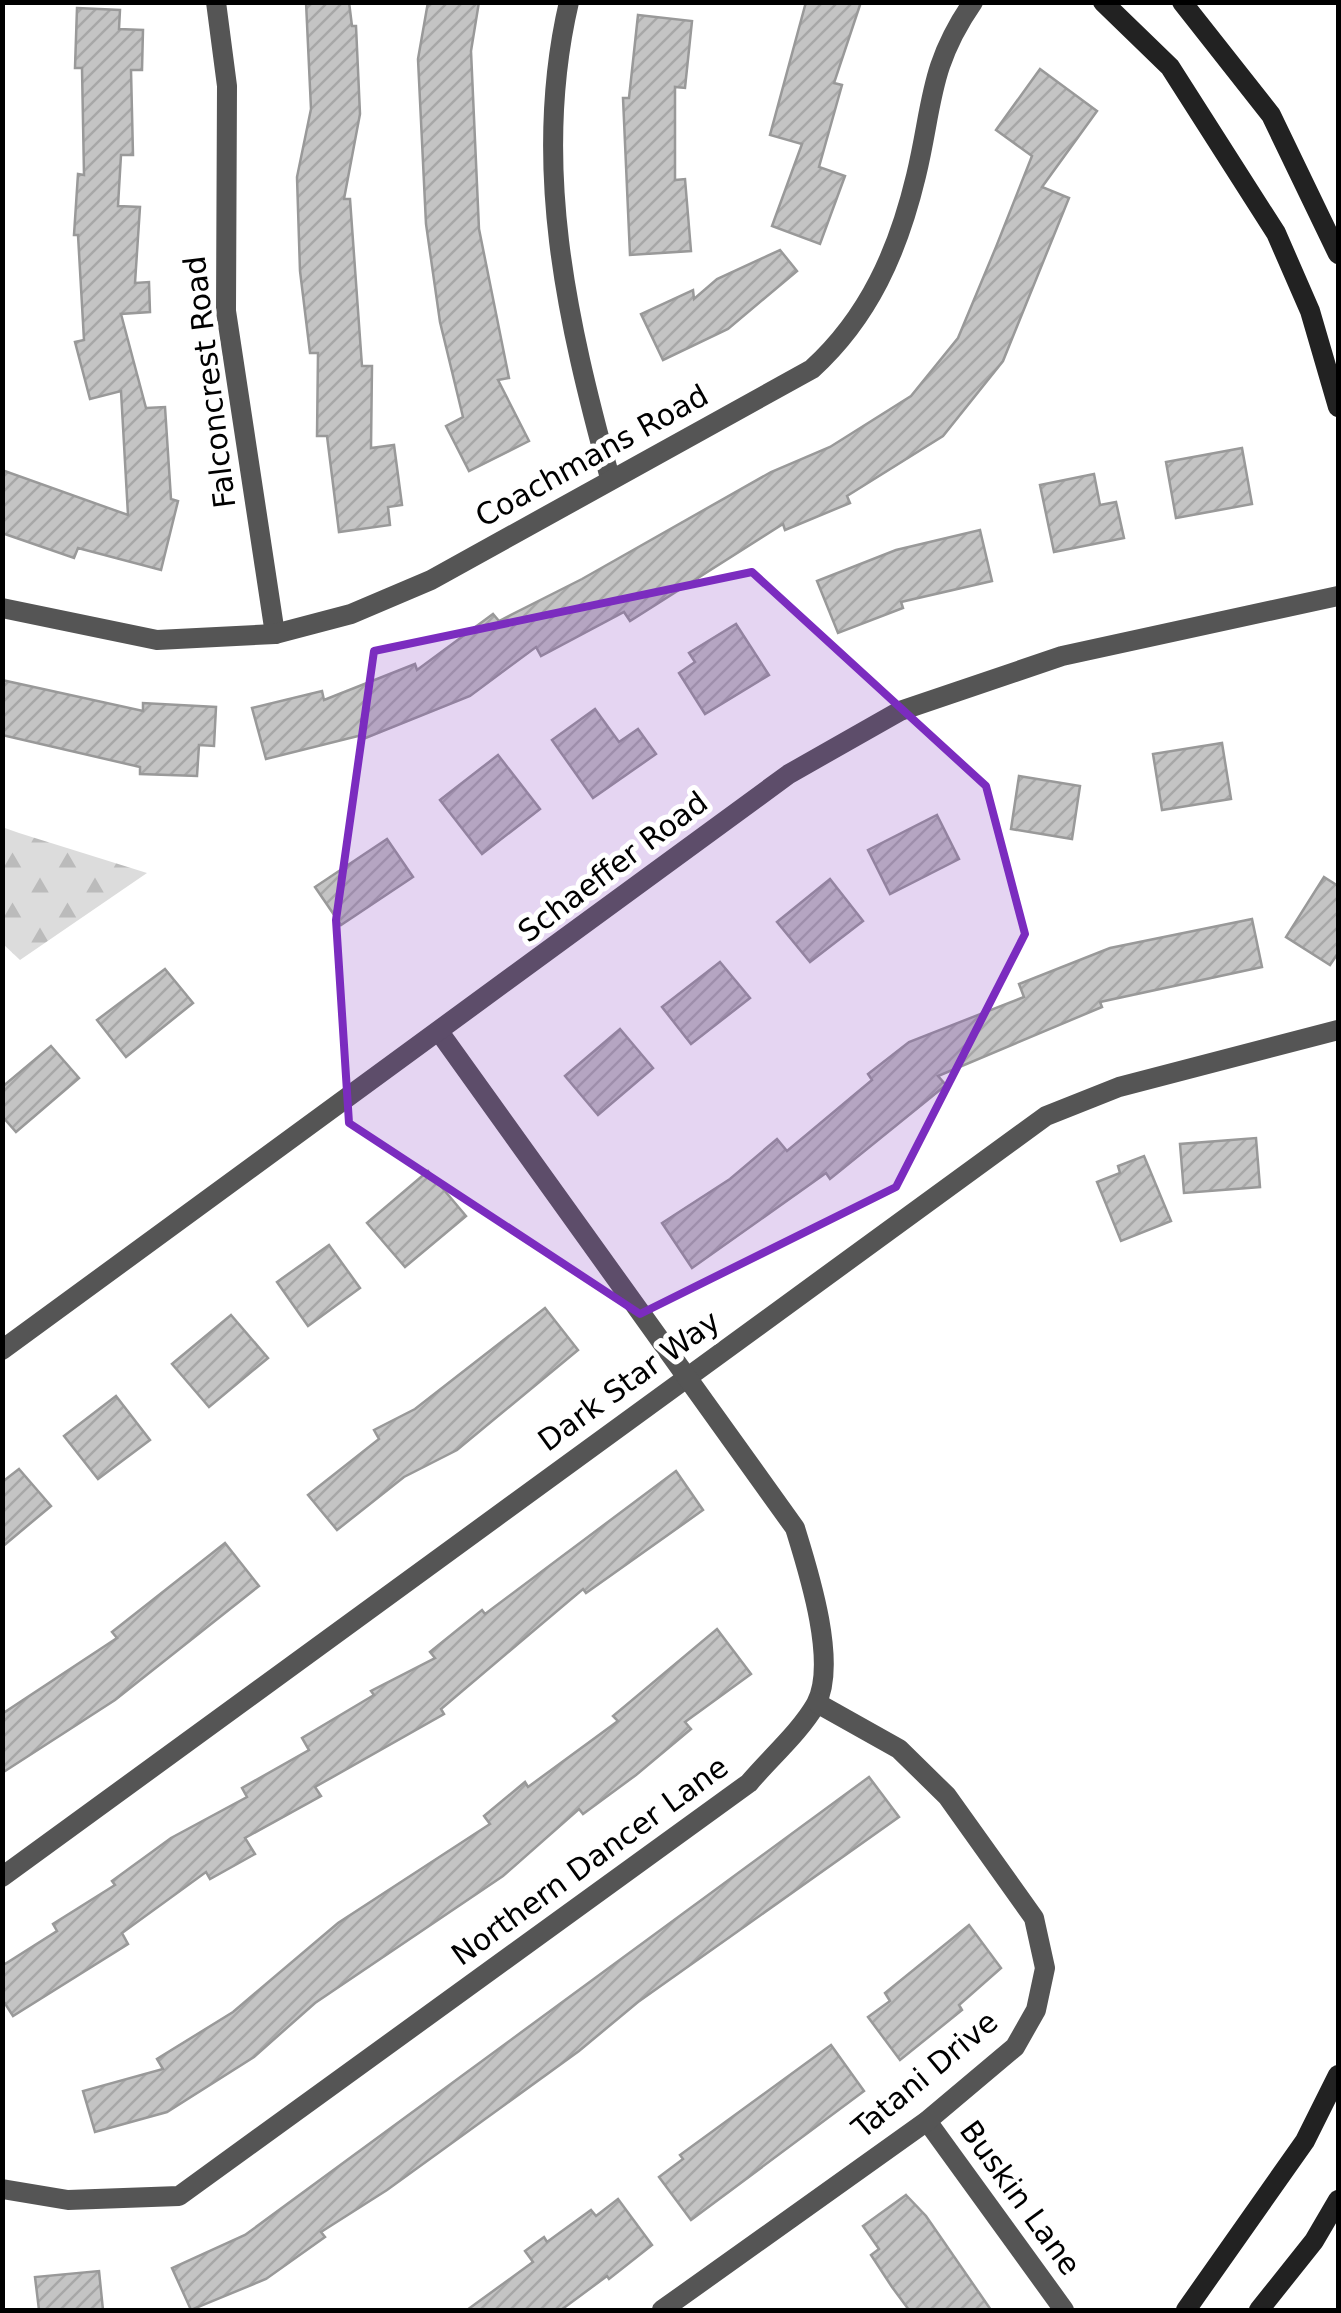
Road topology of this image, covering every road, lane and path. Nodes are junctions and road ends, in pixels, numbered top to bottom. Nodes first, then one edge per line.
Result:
1 (216, 2) edge
2 (570, 2) edge
3 (972, 2) edge
4 (1103, 2) edge
5 (1182, 2) edge
6 (1338, 254) edge
7 (1338, 408) edge
8 (610, 478) junction
9 (1338, 596) edge
10 (2, 608) edge
11 (276, 634) junction
12 (1338, 1030) edge
13 (440, 1033) junction
14 (2, 1350) edge
15 (684, 1378) junction
16 (817, 1703) junction
17 (2, 1876) edge
18 (1338, 2075) edge
19 (927, 2122) junction
20 (2, 2189) edge
21 (1338, 2200) edge
22 (662, 2310) edge
23 (1064, 2310) edge
24 (1186, 2310) edge
25 (1259, 2310) edge

1 - 11 street, Falconcrest Road
2 - 8 street
3 - 8 street, Coachmans Road
4 - 7 main road
5 - 6 main road
8 - 11 street, Coachmans Road
9 - 13 street, Schaeffer Road
10 - 11 street, Coachmans Road
12 - 15 street, Dark Star Way
13 - 14 street, Schaeffer Road
13 - 15 street
15 - 16 street
15 - 17 street, Dark Star Way
16 - 19 street, Tatani Drive
16 - 20 street, Northern Dancer Lane
18 - 24 main road
19 - 22 street, Tatani Drive
19 - 23 street, Buskin Lane
21 - 25 main road

